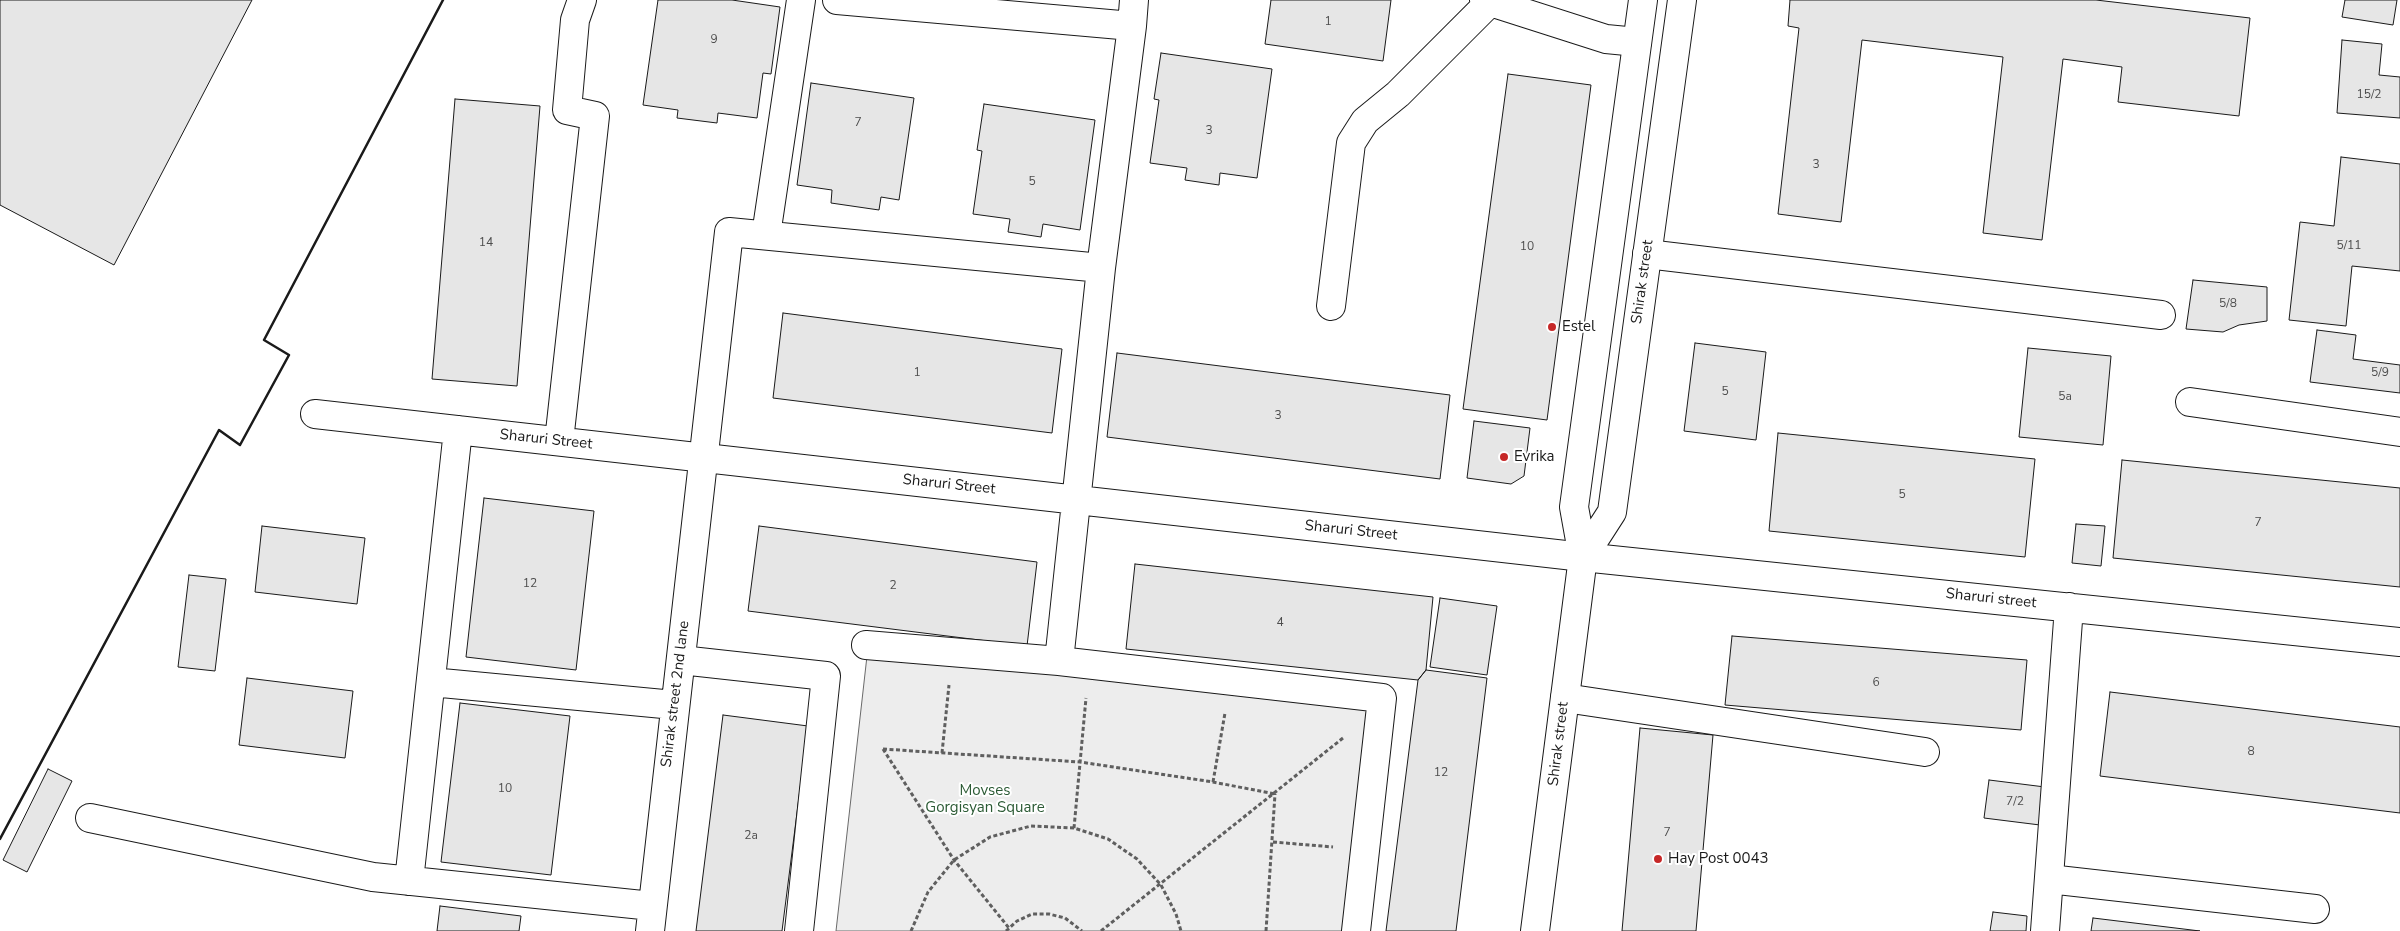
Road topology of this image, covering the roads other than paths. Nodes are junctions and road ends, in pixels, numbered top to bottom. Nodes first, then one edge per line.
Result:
1 (582, 0) edge
2 (800, 0) edge
3 (837, 0) edge
4 (1643, 0) edge
5 (1682, 0) edge
6 (1486, 1) edge
7 (1133, 13) edge
8 (1637, 42) junction
9 (766, 235) junction
10 (1647, 254) junction
11 (1101, 268) junction
12 (1332, 306) dead end
13 (2161, 315) dead end
14 (2190, 402) dead end
15 (315, 414) dead end
16 (458, 430) junction
17 (2400, 432) edge
18 (559, 441) junction
19 (702, 457) junction
20 (1076, 499) junction
21 (1583, 556) junction
22 (2069, 608) junction
23 (2400, 642) edge
24 (866, 645) dead end
25 (681, 660) junction
26 (1059, 661) junction
27 (430, 682) junction
28 (1565, 698) junction
29 (674, 705) junction
30 (1925, 752) dead end
31 (90, 818) dead end
32 (2049, 879) junction
33 (409, 881) junction
34 (2315, 909) dead end
35 (651, 918) edge
36 (800, 931) edge
37 (1356, 931) edge
38 (1535, 931) edge
39 (2045, 931) edge

1 - 18 main road
2 - 9 main road
3 - 7 main road
4 - 8 main road, Shirak street
5 - 10 main road, Shirak street
6 - 8 main road
6 - 12 main road
7 - 11 main road
8 - 21 main road, Shirak street
9 - 11 main road
9 - 19 main road, Shirak street 2nd lane
10 - 13 main road
10 - 21 main road, Shirak street
11 - 20 main road
14 - 17 main road
15 - 16 main road, Sharuri Street
16 - 18 main road, Sharuri Street
16 - 27 main road
18 - 19 main road, Sharuri Street
19 - 20 main road, Sharuri Street
19 - 25 main road, Shirak street 2nd lane
20 - 21 main road, Sharuri Street
20 - 26 main road
21 - 22 main road, Sharuri street
21 - 28 main road, Shirak street
22 - 23 main road, Sharuri street
22 - 32 main road
24 - 26 main road
25 - 29 main road, Shirak street 2nd lane
25 - 36 main road
26 - 37 main road
27 - 29 main road
27 - 33 main road
28 - 30 main road
28 - 38 main road, Shirak street
29 - 35 main road, Shirak street 2nd lane
31 - 33 main road
32 - 34 main road
32 - 39 main road
33 - 35 main road

